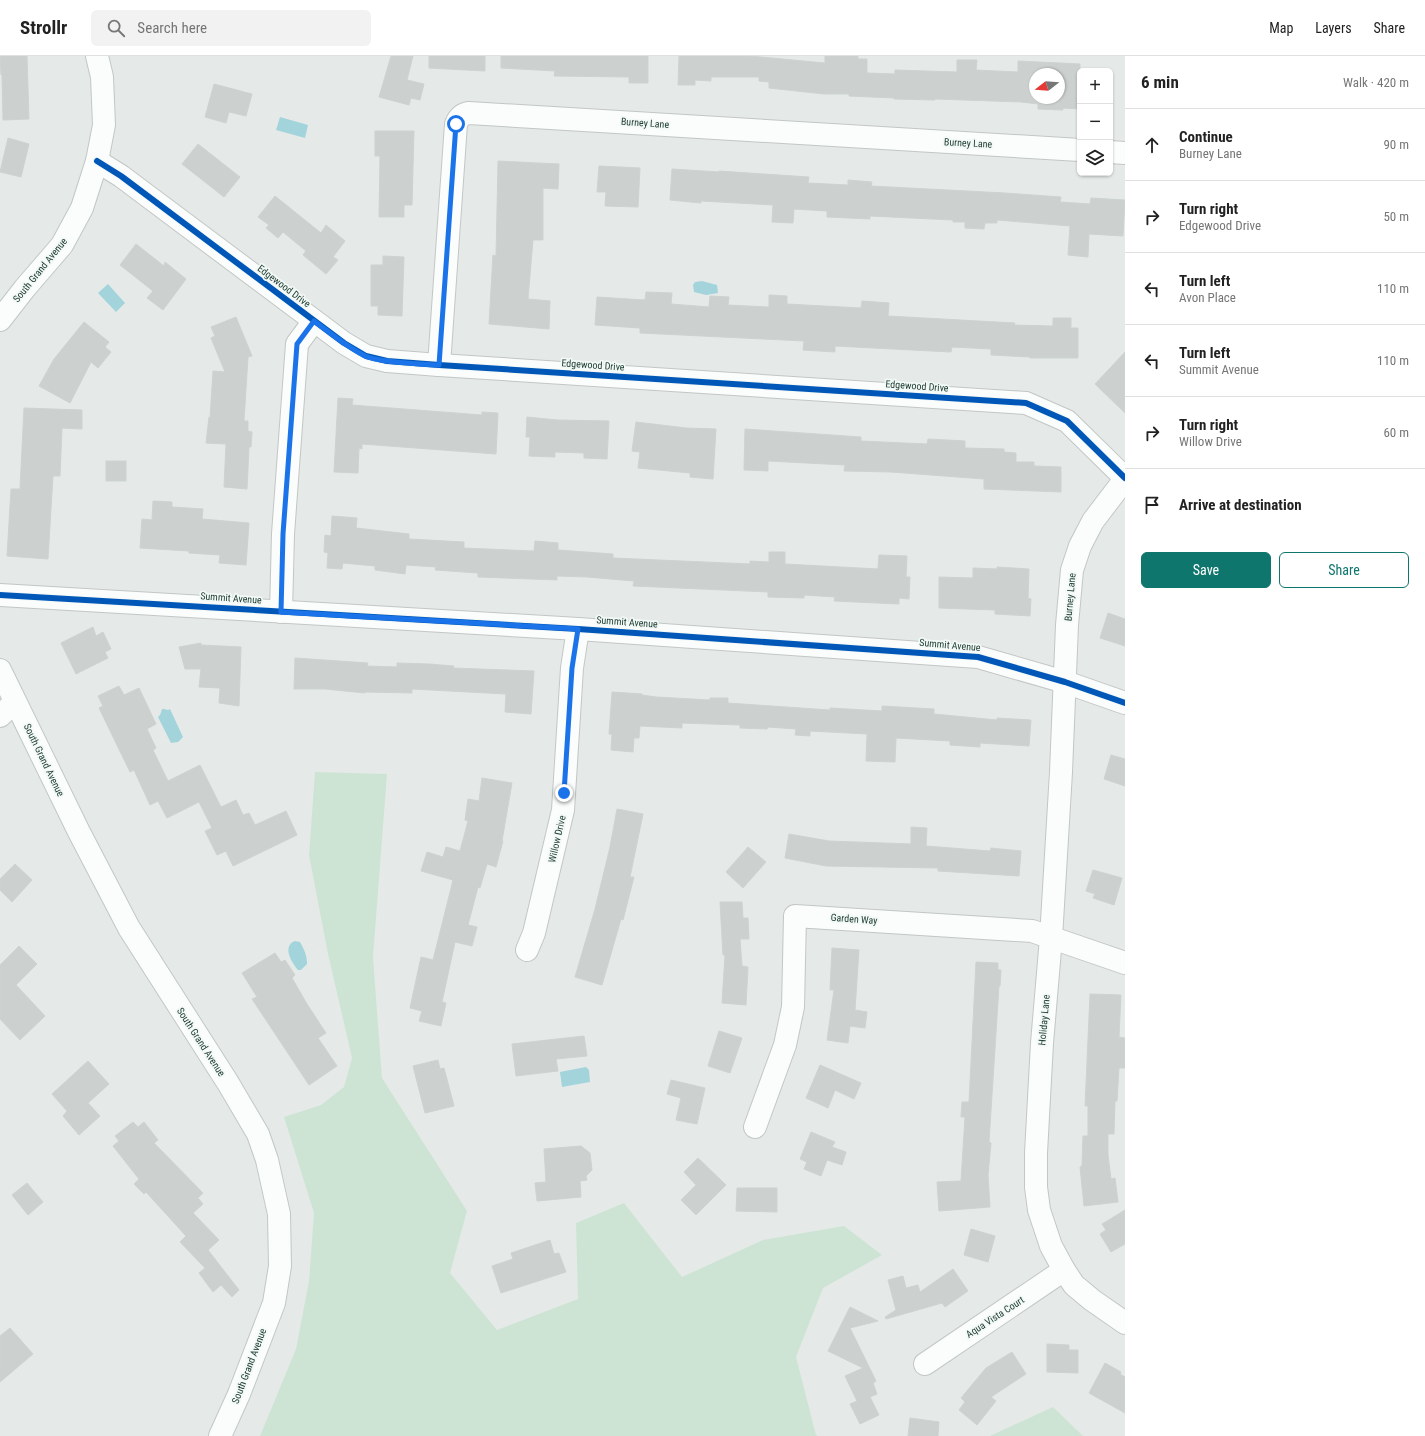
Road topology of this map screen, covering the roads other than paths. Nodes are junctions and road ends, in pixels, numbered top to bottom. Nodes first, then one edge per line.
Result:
1 (96, 56) edge
2 (1077, 150) edge
3 (1113, 152) edge
4 (1125, 152) edge
5 (97, 160) junction
6 (0, 320) edge
7 (314, 321) junction
8 (439, 365) junction
9 (1125, 478) edge
10 (0, 594) edge
11 (281, 612) junction
12 (578, 629) junction
13 (0, 670) edge
14 (1065, 682) junction
15 (1125, 703) edge
16 (8, 709) edge
17 (1051, 938) junction
18 (527, 950) dead end
19 (1125, 963) edge
20 (755, 1127) dead end
21 (1064, 1270) junction
22 (1125, 1323) edge
23 (925, 1364) dead end
24 (220, 1436) edge

1 - 5 street, South Grand Avenue
2 - 8 street, Burney Lane
3 - 4 street
5 - 6 street, South Grand Avenue
5 - 7 street, Edgewood Drive
7 - 8 street, Edgewood Drive
7 - 11 street
8 - 9 street, Edgewood Drive
9 - 14 street, Burney Lane
10 - 11 street, Summit Avenue
11 - 12 street, Summit Avenue
12 - 14 street, Summit Avenue
12 - 18 street, Willow Drive
13 - 16 street, South Grand Avenue
14 - 15 street, Summit Avenue
14 - 17 street, Holiday Lane
16 - 24 street, South Grand Avenue
17 - 19 street, Garden Way
17 - 20 street, Garden Way
17 - 21 street, Holiday Lane
21 - 22 street, Holiday Lane
21 - 23 street, Aqua Vista Court

